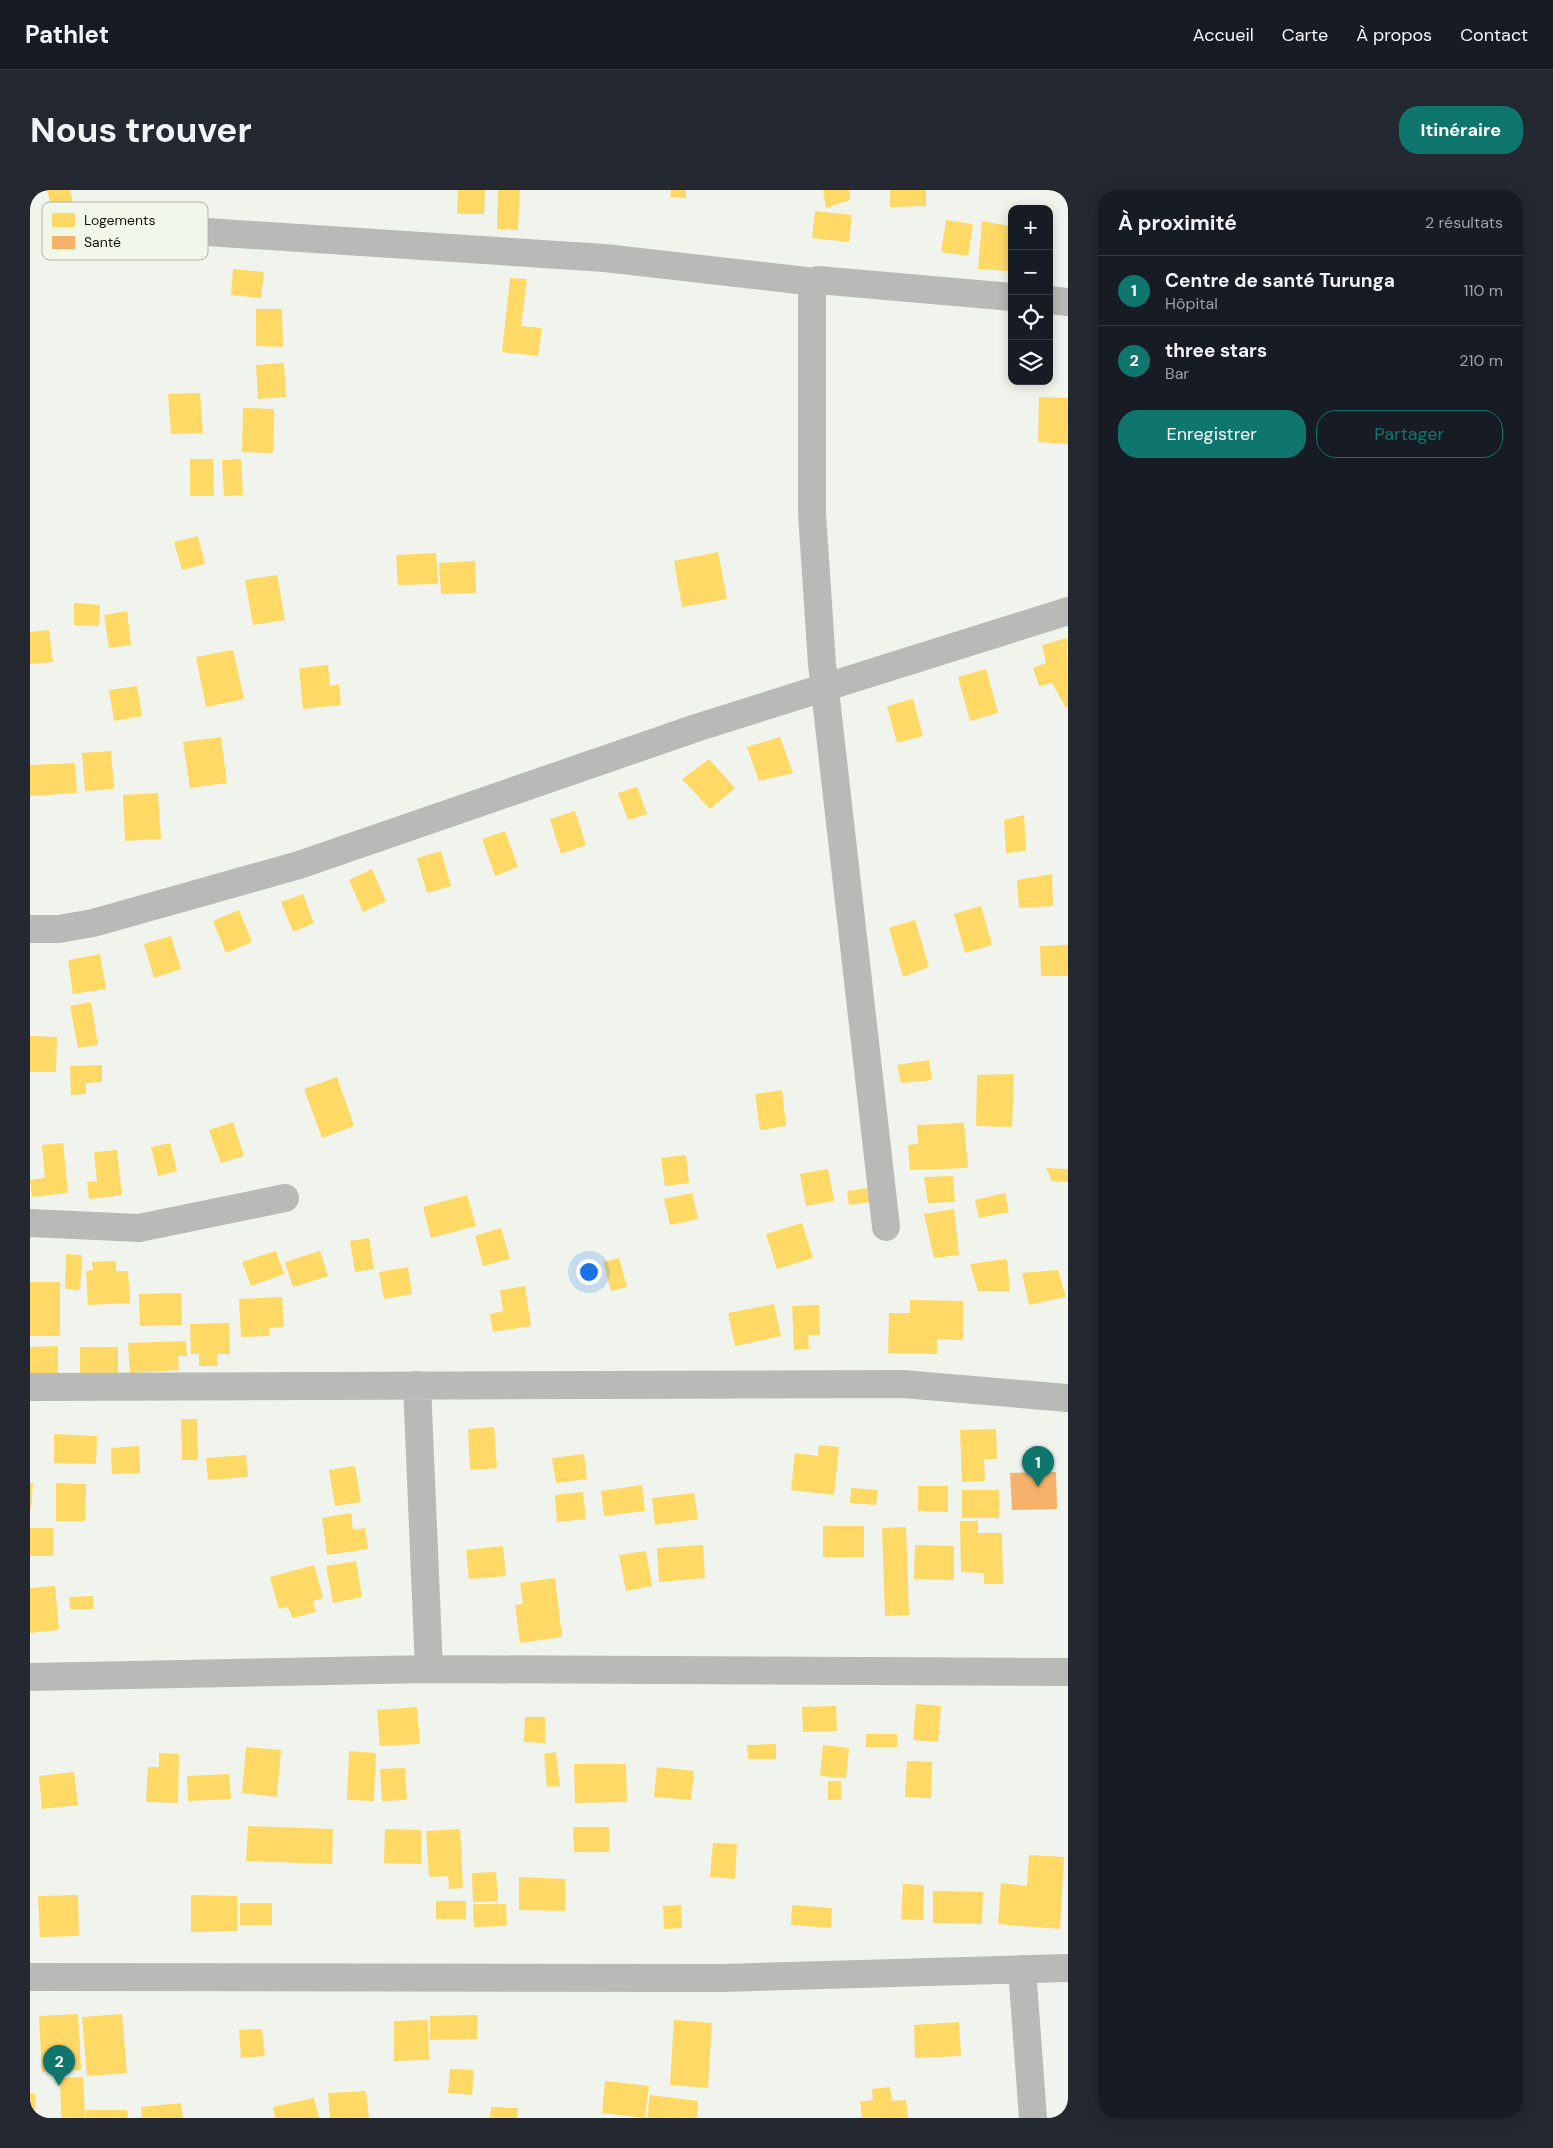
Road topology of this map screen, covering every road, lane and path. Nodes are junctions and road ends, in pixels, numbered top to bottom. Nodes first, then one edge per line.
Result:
1 (208, 232) edge
2 (815, 282) junction
3 (1008, 297) edge
4 (1053, 300) edge
5 (1068, 302) edge
6 (1068, 611) edge
7 (824, 689) junction
8 (30, 929) edge
9 (285, 1198) dead end
10 (30, 1223) edge
11 (886, 1227) dead end
12 (416, 1385) junction
13 (30, 1387) edge
14 (1068, 1398) edge
15 (429, 1669) junction
16 (1068, 1672) edge
17 (30, 1677) edge
18 (1068, 1968) edge
19 (1022, 1969) junction
20 (30, 1978) edge
21 (1032, 2118) edge

1 - 2 street
2 - 3 street
2 - 7 street
4 - 5 street
6 - 7 street
7 - 8 street
7 - 11 street
9 - 10 street
12 - 13 street
12 - 14 street
12 - 15 street
15 - 16 street
15 - 17 street
18 - 19 street
19 - 20 street
19 - 21 street

